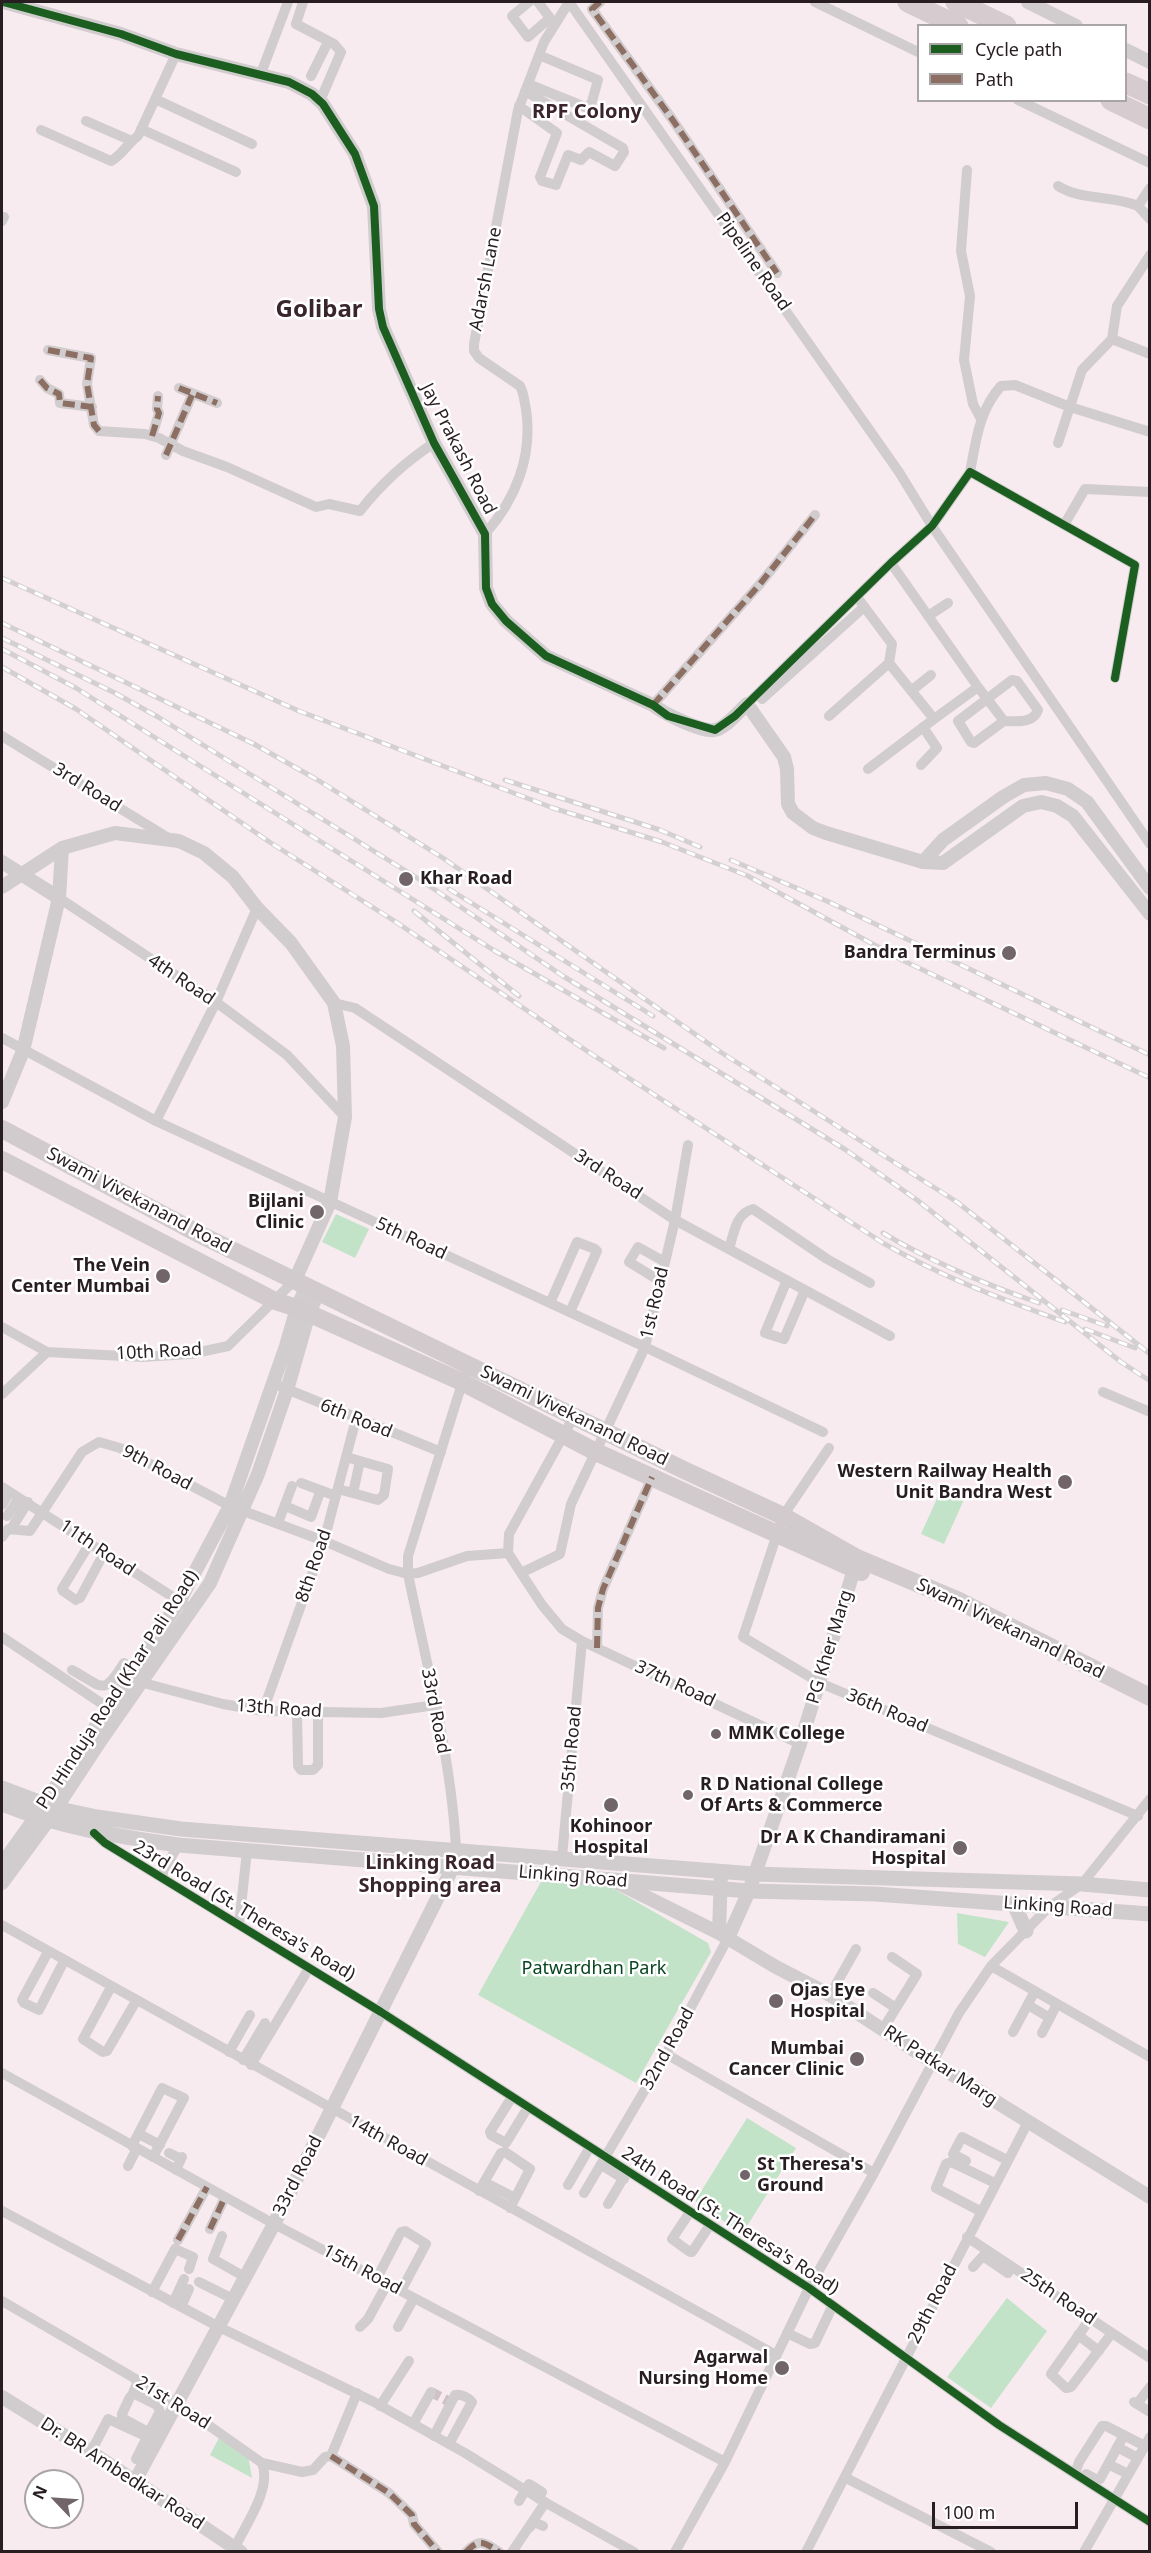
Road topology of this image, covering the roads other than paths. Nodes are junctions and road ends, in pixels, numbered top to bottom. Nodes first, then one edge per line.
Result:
1 (3, 2) edge
2 (288, 2) edge
3 (303, 2) edge
4 (529, 2) edge
5 (538, 2) edge
6 (569, 2) edge
7 (815, 2) edge
8 (908, 2) edge
9 (956, 2) edge
10 (1028, 2) edge
11 (593, 4) edge
12 (954, 24) edge
13 (1002, 24) edge
14 (1072, 24) edge
15 (533, 34) junction
16 (328, 42) junction
17 (544, 42) junction
18 (1127, 51) edge
19 (917, 52) edge
20 (176, 54) junction
21 (539, 55) junction
22 (1149, 62) edge
23 (260, 76) junction
24 (311, 76) dead end
25 (1127, 84) edge
26 (526, 88) junction
27 (1149, 94) edge
28 (155, 99) junction
29 (320, 101) junction
30 (1022, 102) edge
31 (1115, 102) edge
32 (519, 106) junction
33 (1149, 119) edge
34 (86, 122) dead end
35 (141, 129) junction
36 (41, 130) dead end
37 (132, 141) junction
38 (252, 144) dead end
39 (1149, 164) edge
40 (967, 170) dead end
41 (236, 172) dead end
42 (1058, 186) dead end
43 (1149, 188) edge
44 (1138, 206) junction
45 (1149, 219) edge
46 (1149, 255) edge
47 (777, 273) dead end
48 (1112, 339) junction
49 (48, 350) dead end
50 (1149, 354) edge
51 (40, 380) dead end
52 (179, 388) dead end
53 (192, 395) junction
54 (158, 396) dead end
55 (217, 404) dead end
56 (92, 407) junction
57 (1070, 407) junction
58 (981, 419) junction
59 (1149, 432) edge
60 (152, 436) junction
61 (434, 443) junction
62 (1058, 443) dead end
63 (168, 450) junction
64 (970, 472) junction
65 (1149, 492) edge
66 (815, 515) dead end
67 (1064, 525) junction
68 (932, 526) junction
69 (484, 534) junction
70 (891, 563) junction
71 (857, 597) junction
72 (948, 603) dead end
73 (864, 607) junction
74 (928, 616) junction
75 (889, 663) junction
76 (931, 675) dead end
77 (1115, 678) dead end
78 (978, 687) junction
79 (911, 691) junction
80 (987, 699) junction
81 (753, 702) junction
82 (652, 705) junction
83 (829, 717) dead end
84 (934, 719) junction
85 (1004, 721) junction
86 (923, 728) junction
87 (2, 736) edge
88 (921, 765) dead end
89 (868, 769) dead end
90 (172, 840) junction
91 (1149, 844) edge
92 (62, 848) junction
93 (2, 862) edge
94 (923, 862) junction
95 (21, 875) junction
96 (2, 888) edge
97 (1149, 888) edge
98 (59, 898) junction
99 (257, 908) junction
100 (1149, 914) edge
101 (216, 1002) junction
102 (334, 1003) junction
103 (2, 1038) edge
104 (23, 1051) junction
105 (2, 1102) edge
106 (345, 1117) junction
107 (156, 1121) junction
108 (2, 1129) edge
109 (688, 1145) dead end
110 (2, 1160) edge
111 (330, 1202) junction
112 (675, 1220) junction
113 (729, 1249) junction
114 (665, 1262) junction
115 (658, 1278) junction
116 (787, 1280) junction
117 (870, 1283) dead end
118 (307, 1285) junction
119 (805, 1290) junction
120 (275, 1301) junction
121 (550, 1303) junction
122 (303, 1310) junction
123 (570, 1312) junction
124 (2, 1327) edge
125 (890, 1336) dead end
126 (645, 1347) junction
127 (47, 1352) junction
128 (469, 1365) junction
129 (462, 1382) junction
130 (272, 1383) junction
131 (287, 1390) junction
132 (1104, 1392) dead end
133 (2, 1394) edge
134 (1149, 1412) edge
135 (574, 1416) junction
136 (356, 1419) junction
137 (606, 1432) junction
138 (823, 1432) dead end
139 (565, 1435) junction
140 (829, 1448) dead end
141 (441, 1452) junction
142 (596, 1452) junction
143 (346, 1458) junction
144 (360, 1461) junction
145 (652, 1477) junction
146 (318, 1493) junction
147 (353, 1493) junction
148 (17, 1496) edge
149 (336, 1497) junction
150 (2, 1505) edge
151 (230, 1506) junction
152 (291, 1507) junction
153 (244, 1510) junction
154 (314, 1511) junction
155 (330, 1518) junction
156 (9, 1520) edge
157 (779, 1524) junction
158 (285, 1526) junction
159 (2, 1537) edge
160 (324, 1541) junction
161 (87, 1548) junction
162 (508, 1553) junction
163 (100, 1556) junction
164 (855, 1563) junction
165 (521, 1573) junction
166 (408, 1574) junction
167 (179, 1602) junction
168 (193, 1610) junction
169 (2, 1637) edge
170 (582, 1641) junction
171 (597, 1648) junction
172 (126, 1667) junction
173 (71, 1671) junction
174 (820, 1683) junction
175 (141, 1684) junction
176 (1149, 1697) edge
177 (111, 1698) junction
178 (435, 1706) junction
179 (1149, 1710) edge
180 (264, 1711) junction
181 (297, 1712) junction
182 (318, 1713) junction
183 (800, 1744) junction
184 (2, 1788) edge
185 (1149, 1799) edge
186 (2, 1804) edge
187 (45, 1813) junction
188 (1138, 1816) junction
189 (181, 1829) junction
190 (94, 1833) junction
191 (178, 1845) junction
192 (13, 1849) edge
193 (456, 1850) junction
194 (247, 1851) junction
195 (562, 1857) junction
196 (2, 1864) edge
197 (453, 1867) junction
198 (721, 1871) junction
199 (754, 1874) junction
200 (161, 1877) junction
201 (612, 1880) junction
202 (2, 1883) edge
203 (1082, 1884) junction
204 (721, 1889) junction
205 (1149, 1890) edge
206 (749, 1891) junction
207 (1014, 1904) junction
208 (1049, 1907) junction
209 (1149, 1914) edge
210 (2, 1925) edge
211 (239, 1925) junction
212 (1026, 1931) junction
213 (724, 1936) junction
214 (856, 1949) dead end
215 (892, 1957) dead end
216 (991, 1966) junction
217 (309, 1968) junction
218 (1035, 1991) junction
219 (873, 1994) dead end
220 (830, 1995) junction
221 (121, 1996) junction
222 (1057, 2004) junction
223 (1028, 2006) junction
224 (896, 2008) junction
225 (381, 2012) junction
226 (250, 2015) dead end
227 (1050, 2018) junction
228 (265, 2023) dead end
229 (883, 2029) junction
230 (1013, 2032) dead end
231 (1042, 2033) dead end
232 (229, 2052) junction
233 (666, 2054) junction
234 (1149, 2055) edge
235 (932, 2062) junction
236 (247, 2063) junction
237 (2, 2073) edge
238 (510, 2100) junction
239 (332, 2109) junction
240 (526, 2110) junction
241 (1028, 2122) junction
242 (139, 2134) junction
243 (160, 2145) junction
244 (135, 2147) junction
245 (590, 2147) junction
246 (167, 2156) junction
247 (153, 2157) junction
248 (1007, 2160) junction
249 (605, 2161) junction
250 (128, 2166) dead end
251 (176, 2170) junction
252 (874, 2173) junction
253 (625, 2175) junction
254 (997, 2180) junction
255 (568, 2185) dead end
256 (482, 2186) junction
257 (207, 2187) junction
258 (586, 2192) dead end
259 (225, 2197) junction
260 (1149, 2197) edge
261 (512, 2203) junction
262 (608, 2204) dead end
263 (2, 2211) edge
264 (980, 2211) junction
265 (274, 2224) junction
266 (210, 2229) dead end
267 (222, 2236) dead end
268 (967, 2236) junction
269 (178, 2240) dead end
270 (958, 2255) junction
271 (1005, 2268) junction
272 (246, 2277) junction
273 (377, 2278) junction
274 (190, 2280) junction
275 (387, 2284) junction
276 (154, 2289) junction
277 (401, 2291) junction
278 (166, 2292) dead end
279 (808, 2295) junction
280 (414, 2298) junction
281 (233, 2300) junction
282 (2, 2301) edge
283 (177, 2305) junction
284 (832, 2308) junction
285 (1090, 2319) junction
286 (1101, 2326) junction
287 (219, 2327) junction
288 (360, 2327) dead end
289 (398, 2327) dead end
290 (789, 2333) junction
291 (1078, 2335) junction
292 (1116, 2340) junction
293 (1088, 2342) junction
294 (1099, 2350) junction
295 (776, 2355) junction
296 (906, 2358) junction
297 (1149, 2358) edge
298 (409, 2361) dead end
299 (138, 2381) junction
300 (1149, 2387) edge
301 (431, 2392) dead end
302 (357, 2393) junction
303 (2, 2397) edge
304 (130, 2397) dead end
305 (448, 2401) dead end
306 (177, 2403) junction
307 (380, 2406) junction
308 (1149, 2412) edge
309 (414, 2422) junction
310 (434, 2432) junction
311 (149, 2437) junction
312 (451, 2441) junction
313 (1119, 2443) junction
314 (1142, 2451) edge
315 (91, 2452) junction
316 (332, 2456) junction
317 (136, 2459) dead end
318 (725, 2462) junction
319 (262, 2463) junction
320 (1107, 2466) junction
321 (1077, 2472) junction
322 (1127, 2477) junction
323 (846, 2478) junction
324 (135, 2481) junction
325 (510, 2481) junction
326 (525, 2490) junction
327 (504, 2492) dead end
328 (1114, 2499) junction
329 (519, 2501) dead end
330 (544, 2502) junction
331 (1149, 2522) edge
332 (238, 2549) edge
333 (438, 2552) edge
334 (466, 2552) edge
335 (499, 2552) edge
336 (514, 2552) edge
337 (634, 2552) edge
338 (675, 2552) edge
339 (806, 2552) edge
340 (991, 2552) edge
341 (1084, 2552) edge

1 - 20 street, Jay Prakash Road
2 - 23 street
3 - 16 street
4 - 15 street
5 - 15 street
6 - 17 street, Adarsh Lane
6 - 68 street, Pipeline Road
7 - 19 street
8 - 12 highway
9 - 13 highway
10 - 14 street
11 - 47 street
15 - 17 street
16 - 24 street
16 - 29 street
17 - 21 street, Adarsh Lane
18 - 22 street
20 - 23 street, Jay Prakash Road
20 - 28 street
21 - 26 street, Adarsh Lane
21 - 26 street
23 - 29 street, Jay Prakash Road
25 - 27 highway
26 - 32 street, Adarsh Lane
26 - 32 street
28 - 35 street
28 - 38 street
29 - 61 street, Jay Prakash Road
30 - 39 street
31 - 33 highway
32 - 69 street, Adarsh Lane
34 - 37 street
35 - 37 street
35 - 41 street
36 - 37 street
40 - 58 street
42 - 44 street
43 - 44 street
44 - 45 street
46 - 48 street
48 - 50 street
48 - 57 street
49 - 56 street
51 - 56 street
52 - 53 street
53 - 55 street
53 - 63 street
54 - 60 street
56 - 60 street
57 - 58 street
57 - 59 street
57 - 62 street
58 - 64 street
60 - 63 street
61 - 63 street
61 - 69 street, Jay Prakash Road
64 - 67 street
64 - 68 street, Jay Prakash Road
65 - 67 street
66 - 82 street
67 - 77 street
68 - 70 street, Jay Prakash Road
68 - 91 street, Pipeline Road
69 - 82 street, Jay Prakash Road
70 - 71 street, Jay Prakash Road
70 - 74 street
71 - 73 street
71 - 81 street, Jay Prakash Road
72 - 74 street
73 - 75 street
73 - 81 street
74 - 78 street
75 - 79 street
75 - 83 street
76 - 79 street
78 - 80 street
78 - 84 street
79 - 84 street
80 - 85 street
80 - 85 street
80 - 85 street
81 - 82 street, Jay Prakash Road
81 - 94 street
84 - 86 street
86 - 88 street
86 - 89 street
87 - 90 street, 3rd Road
90 - 92 street
90 - 99 street
92 - 95 street
92 - 98 street
93 - 95 street, 4th Road
94 - 97 street
94 - 100 street
95 - 96 street
95 - 98 street, 4th Road
98 - 101 street, 4th Road
98 - 104 street
99 - 101 street
99 - 102 street
101 - 106 street, 4th Road
101 - 107 street
102 - 106 street
102 - 112 street, 3rd Road
103 - 104 street, 5th Road
104 - 105 street
104 - 107 street, 5th Road
106 - 111 street
107 - 111 street, 5th Road
108 - 118 main road, Swami Vivekanand Road
109 - 112 street, 1st Road
110 - 120 main road, Swami Vivekanand Road
111 - 118 street
111 - 121 street, 5th Road
112 - 113 street, 3rd Road
112 - 114 street, 1st Road
113 - 116 street, 3rd Road
113 - 117 street
114 - 115 street, 1st Road
114 - 115 street
115 - 126 street, 1st Road
116 - 119 street, 3rd Road
116 - 119 street
118 - 120 street, 10th Road
118 - 122 street
118 - 128 main road, Swami Vivekanand Road
119 - 125 street, 3rd Road
120 - 122 main road, Swami Vivekanand Road
120 - 127 street, 10th Road
121 - 123 street, 5th Road
121 - 123 street
122 - 129 main road, Swami Vivekanand Road
122 - 130 street, PD Hinduja Road (Khar Pali Road)
122 - 131 street
123 - 126 street, 5th Road
124 - 127 street, 10th Road
126 - 137 street, 1st Road
126 - 138 street, 5th Road
127 - 133 street
128 - 129 street
128 - 135 main road, Swami Vivekanand Road
129 - 139 main road, Swami Vivekanand Road
129 - 141 street
130 - 131 street, 6th Road
130 - 151 street, PD Hinduja Road (Khar Pali Road)
131 - 136 street, 6th Road
131 - 153 street
132 - 134 street
135 - 137 main road, Swami Vivekanand Road
135 - 139 street
136 - 141 street, 6th Road
136 - 143 street, 8th Road
137 - 142 street, 1st Road
137 - 157 main road, Swami Vivekanand Road
139 - 142 main road, Swami Vivekanand Road
139 - 162 street
140 - 157 street
141 - 166 street
142 - 145 main road, Swami Vivekanand Road
142 - 165 street, 1st Road
143 - 144 street
143 - 149 street, 8th Road
144 - 147 street
144 - 147 street
145 - 157 main road, Swami Vivekanand Road
145 - 171 street
146 - 149 street
146 - 152 street
146 - 154 street
147 - 149 street
148 - 150 street
148 - 151 street, 9th Road
148 - 156 street
148 - 156 street
148 - 156 street
148 - 161 street, 11th Road
149 - 155 street, 8th Road
151 - 153 street
151 - 167 street, PD Hinduja Road (Khar Pali Road)
152 - 154 street
152 - 158 street
152 - 158 street
153 - 158 street
153 - 168 street
154 - 155 street
155 - 160 street, 8th Road
156 - 159 street
157 - 164 main road, Swami Vivekanand Road
157 - 174 street, 36th Road
158 - 160 street
160 - 166 street
160 - 180 street, 8th Road
161 - 163 street, 11th Road
161 - 163 street
162 - 165 street, 37th Road
162 - 166 street
163 - 167 street, 11th Road
164 - 174 street, PG Kher Marg
164 - 176 main road, Swami Vivekanand Road
164 - 179 main road, Swami Vivekanand Road
165 - 170 street, 37th Road
166 - 178 street, 33rd Road
167 - 168 street, 11th Road
167 - 172 street, PD Hinduja Road (Khar Pali Road)
168 - 175 street
169 - 173 street
170 - 171 street, 37th Road
170 - 195 street, 35th Road
171 - 183 street, 37th Road
172 - 175 street, 13th Road
172 - 177 street, PD Hinduja Road (Khar Pali Road)
173 - 177 street
173 - 177 street
174 - 183 street, PG Kher Marg
174 - 188 street, 36th Road
175 - 177 street
175 - 180 street, 13th Road
177 - 187 street, PD Hinduja Road (Khar Pali Road)
178 - 182 street, 13th Road
178 - 193 street, 33rd Road
180 - 181 street, 13th Road
181 - 182 street, 13th Road
181 - 182 street
183 - 199 street, PG Kher Marg
184 - 187 main road, Linking Road
185 - 188 street
186 - 187 main road, Linking Road
187 - 189 main road, Linking Road
187 - 190 main road, Linking Road
187 - 192 street, PD Hinduja Road (Khar Pali Road)
188 - 203 street
189 - 191 main road
189 - 193 main road, Linking Road
190 - 191 main road, Linking Road
190 - 200 street, 23rd Road (St. Theresa's Road)
191 - 194 main road, Linking Road
191 - 200 street
192 - 196 street, PD Hinduja Road (Khar Pali Road)
192 - 202 street, PD Hinduja Road (Khar Pali Road)
193 - 195 main road, Linking Road
194 - 197 main road, Linking Road
194 - 211 street
195 - 198 main road, Linking Road
197 - 201 main road, Linking Road
197 - 225 street, 33rd Road
198 - 199 main road, Linking Road
198 - 204 street
199 - 203 main road, Linking Road
199 - 206 street, PG Kher Marg
200 - 211 street, 23rd Road (St. Theresa's Road)
201 - 204 main road, Linking Road
201 - 213 street, RK Patkar Marg
203 - 205 main road, Linking Road
203 - 208 street
204 - 206 main road, Linking Road
204 - 213 street
206 - 207 main road, Linking Road
206 - 213 street, PG Kher Marg
207 - 208 main road, Linking Road
207 - 212 main road
208 - 209 main road, Linking Road
208 - 212 street
210 - 221 street, 14th Road
211 - 217 street, 23rd Road (St. Theresa's Road)
212 - 216 street
213 - 220 street, RK Patkar Marg
213 - 233 street, 32nd Road
214 - 220 street
215 - 224 street
216 - 218 street
216 - 235 street
217 - 225 street, 23rd Road (St. Theresa's Road)
217 - 236 street
218 - 222 street
218 - 223 street
219 - 224 street
220 - 229 street, RK Patkar Marg
221 - 221 street
221 - 232 street, 14th Road
222 - 227 street
222 - 234 street
223 - 227 street
223 - 230 street
224 - 229 street
225 - 238 street, 24th Road (St. Theresa's Road)
225 - 239 street, 33rd Road
226 - 232 street
227 - 231 street
228 - 236 street
229 - 235 street, RK Patkar Marg
232 - 236 street, 14th Road
233 - 249 street, 32nd Road
233 - 252 street
235 - 241 street, RK Patkar Marg
235 - 252 street
236 - 239 street, 14th Road
237 - 244 street, 15th Road
238 - 240 street, 24th Road (St. Theresa's Road)
238 - 240 street
239 - 256 street, 14th Road
239 - 265 street, 33rd Road
240 - 245 street, 24th Road (St. Theresa's Road)
241 - 248 street, 29th Road
241 - 260 street, RK Patkar Marg
242 - 243 street
242 - 243 street
242 - 244 street
243 - 247 street
244 - 247 street, 15th Road
244 - 250 street
245 - 249 street, 24th Road (St. Theresa's Road)
245 - 255 street
246 - 247 street, 15th Road
246 - 251 street, 15th Road
246 - 251 street
248 - 254 street, 29th Road
248 - 254 street
249 - 253 street, 24th Road (St. Theresa's Road)
249 - 258 street, 32nd Road
251 - 257 street, 15th Road
252 - 279 street
253 - 262 street
253 - 279 street, 24th Road (St. Theresa's Road)
254 - 264 street, 29th Road
254 - 264 street
256 - 261 street, 14th Road
256 - 261 street
257 - 259 street, 15th Road
257 - 269 street
259 - 265 street, 15th Road
259 - 266 street
261 - 295 street, 14th Road
263 - 276 street
264 - 268 street, 29th Road
265 - 272 street, 33rd Road
265 - 273 street, 15th Road
267 - 272 street
268 - 270 street, 29th Road
268 - 271 street, 25th Road
270 - 271 street
270 - 296 street, 29th Road
271 - 285 street, 25th Road
272 - 281 street, 33rd Road
273 - 275 street, 15th Road
273 - 277 street
274 - 276 street
274 - 281 street
274 - 283 street
275 - 277 street, 15th Road
275 - 288 street
276 - 278 street
276 - 283 street
277 - 280 street, 15th Road
279 - 284 street, 24th Road (St. Theresa's Road)
279 - 290 street
280 - 289 street
280 - 318 street, 15th Road
281 - 287 street, 33rd Road
282 - 299 street, 21st Road
283 - 287 street
284 - 290 street
284 - 296 street, 24th Road (St. Theresa's Road)
285 - 286 street, 25th Road
285 - 291 street
286 - 292 street, 25th Road
286 - 293 street
287 - 302 street
287 - 306 street, 33rd Road
290 - 295 street
291 - 293 street
291 - 294 street
292 - 294 street
292 - 297 street, 25th Road
293 - 294 street
295 - 318 street
296 - 321 street, 24th Road (St. Theresa's Road)
296 - 323 street, 29th Road
298 - 307 street
299 - 306 street, 21st Road
299 - 311 street
300 - 308 street
301 - 309 street
302 - 307 street
302 - 316 street
303 - 315 street, Dr. BR Ambedkar Road
304 - 311 street
305 - 310 street
306 - 311 street, 33rd Road
306 - 319 street, 21st Road
307 - 309 street
309 - 310 street
310 - 312 street
310 - 312 street
311 - 315 street
311 - 317 street
311 - 324 street, 33rd Road
312 - 325 street
313 - 314 street
313 - 314 street
313 - 320 street
313 - 321 street
314 - 322 street
315 - 324 street, Dr. BR Ambedkar Road
316 - 319 street
316 - 333 street
318 - 338 street
319 - 332 street
320 - 321 street
320 - 322 street
321 - 328 street, 24th Road (St. Theresa's Road)
322 - 328 street
323 - 339 street, 29th Road
323 - 340 street
324 - 332 street, Dr. BR Ambedkar Road
325 - 326 street
325 - 327 street
326 - 329 street
326 - 330 street
328 - 331 street, 24th Road (St. Theresa's Road)
328 - 341 street
330 - 336 street
330 - 336 street
330 - 337 street
334 - 335 street

